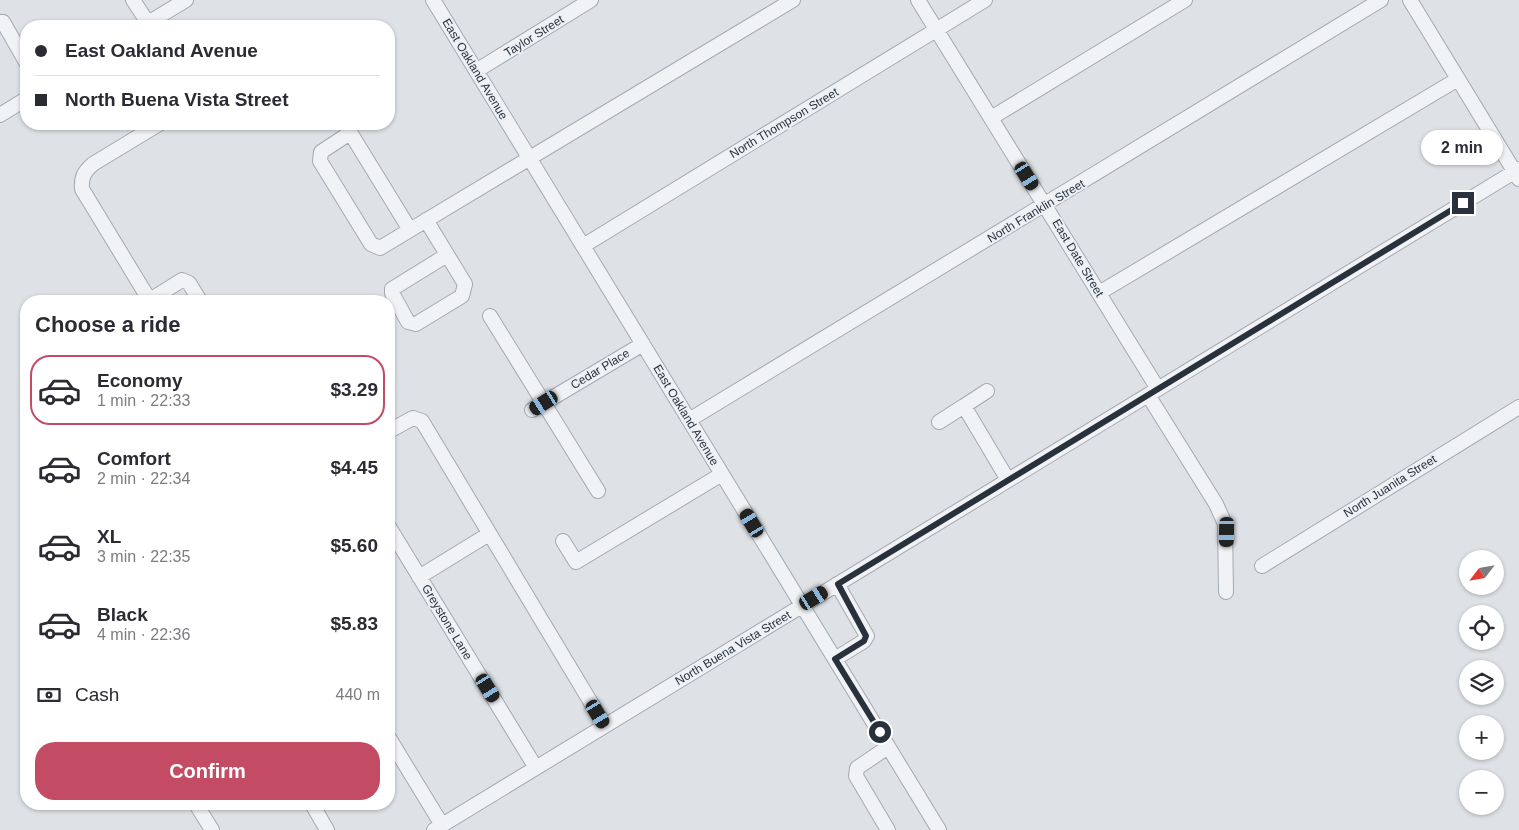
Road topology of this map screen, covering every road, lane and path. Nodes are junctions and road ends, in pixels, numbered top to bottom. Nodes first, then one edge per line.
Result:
1 (133, 0) edge
2 (186, 0) edge
3 (433, 0) edge
4 (591, 0) edge
5 (793, 0) edge
6 (918, 0) edge
7 (985, 0) edge
8 (1185, 0) edge
9 (1381, 0) edge
10 (1410, 0) edge
11 (143, 20) edge
12 (154, 20) edge
13 (0, 22) edge
14 (936, 30) junction
15 (20, 52) edge
16 (476, 71) junction
17 (1458, 79) junction
18 (20, 103) edge
19 (0, 115) edge
20 (991, 118) junction
21 (149, 130) edge
22 (346, 130) edge
23 (349, 130) edge
24 (530, 158) junction
25 (1517, 174) edge
26 (1046, 205) junction
27 (426, 220) junction
28 (410, 230) junction
29 (583, 246) junction
30 (447, 255) junction
31 (1099, 292) junction
32 (146, 295) edge
33 (159, 295) edge
34 (196, 295) edge
35 (393, 295) edge
36 (395, 298) edge
37 (490, 316) dead end
38 (643, 344) junction
39 (987, 391) dead end
40 (1153, 392) junction
41 (964, 406) junction
42 (538, 407) junction
43 (1519, 407) edge
44 (689, 420) junction
45 (939, 422) dead end
46 (395, 428) edge
47 (722, 474) junction
48 (1008, 480) junction
49 (598, 490) dead end
50 (490, 534) junction
51 (395, 537) edge
52 (563, 541) dead end
53 (1262, 566) dead end
54 (419, 577) junction
55 (838, 584) junction
56 (1226, 592) dead end
57 (802, 605) junction
58 (835, 659) junction
59 (605, 726) junction
60 (888, 747) junction
61 (395, 749) edge
62 (536, 768) junction
63 (200, 810) edge
64 (315, 810) edge
65 (438, 828) edge
66 (936, 829) edge
67 (212, 830) edge
68 (327, 830) edge
69 (888, 830) edge

1 - 11 street
2 - 12 street
3 - 16 street, East Oakland Avenue
4 - 16 street, Taylor Street
5 - 24 street
6 - 14 street, East Date Street
7 - 14 street, North Thompson Street
8 - 20 street
9 - 26 street, North Franklin Street
10 - 17 street
13 - 15 street
14 - 20 street, East Date Street
14 - 29 street, North Thompson Street
16 - 24 street, East Oakland Avenue
17 - 25 street
17 - 31 street
18 - 19 street
20 - 26 street, East Date Street
21 - 32 street
22 - 28 street
23 - 28 street
24 - 27 street
24 - 29 street, East Oakland Avenue
25 - 40 street, North Buena Vista Street
26 - 31 street, East Date Street
26 - 44 street, North Franklin Street
27 - 28 street
27 - 30 street
29 - 38 street, East Oakland Avenue
30 - 35 street
30 - 36 street
31 - 40 street, East Date Street
33 - 34 street
37 - 42 street
38 - 42 street, Cedar Place
38 - 44 street, East Oakland Avenue
39 - 41 street
40 - 48 street, North Buena Vista Street
40 - 56 street, East Date Street
41 - 45 street
41 - 48 street
42 - 49 street
43 - 53 street, North Juanita Street
44 - 47 street, East Oakland Avenue
46 - 50 street
47 - 52 street
47 - 57 street, East Oakland Avenue
48 - 55 street, North Buena Vista Street
50 - 54 street
50 - 59 street
51 - 54 street, Greystone Lane
54 - 62 street, Greystone Lane
55 - 57 street, North Buena Vista Street
55 - 58 street
57 - 58 street, East Oakland Avenue
57 - 59 street, North Buena Vista Street
58 - 60 street, East Oakland Avenue
59 - 62 street, North Buena Vista Street
60 - 66 street, East Oakland Avenue
60 - 69 street
61 - 65 street
62 - 65 street, North Buena Vista Street
63 - 67 street
64 - 68 street

